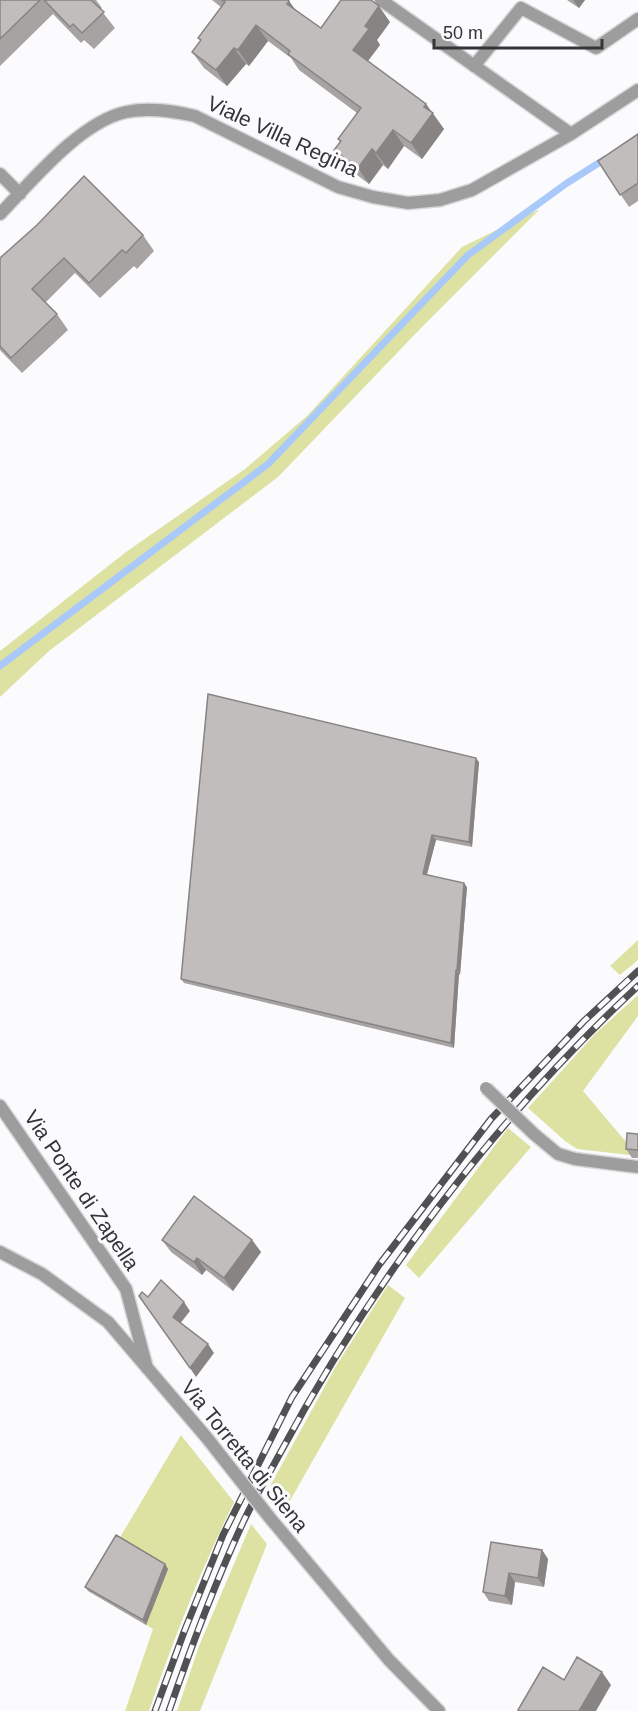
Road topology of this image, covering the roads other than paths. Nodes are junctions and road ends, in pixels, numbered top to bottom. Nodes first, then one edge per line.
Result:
1 (381, 0) edge
2 (638, 19) edge
3 (474, 66) junction
4 (638, 90) edge
5 (570, 134) junction
6 (0, 174) edge
7 (20, 194) junction
8 (0, 214) edge
9 (486, 1088) dead end
10 (0, 1106) edge
11 (638, 1167) edge
12 (0, 1252) edge
13 (147, 1368) junction
14 (439, 1711) edge

1 - 3 street
2 - 3 street
3 - 5 street
4 - 5 street, Viale Villa Regina
5 - 7 street, Viale Villa Regina
6 - 7 street
7 - 8 street, Viale Villa Regina
9 - 11 street, bridge
10 - 13 street, Via Ponte di Zapella
12 - 13 street, Via Torretta di Siena
13 - 14 street, Via Torretta di Siena, bridge

